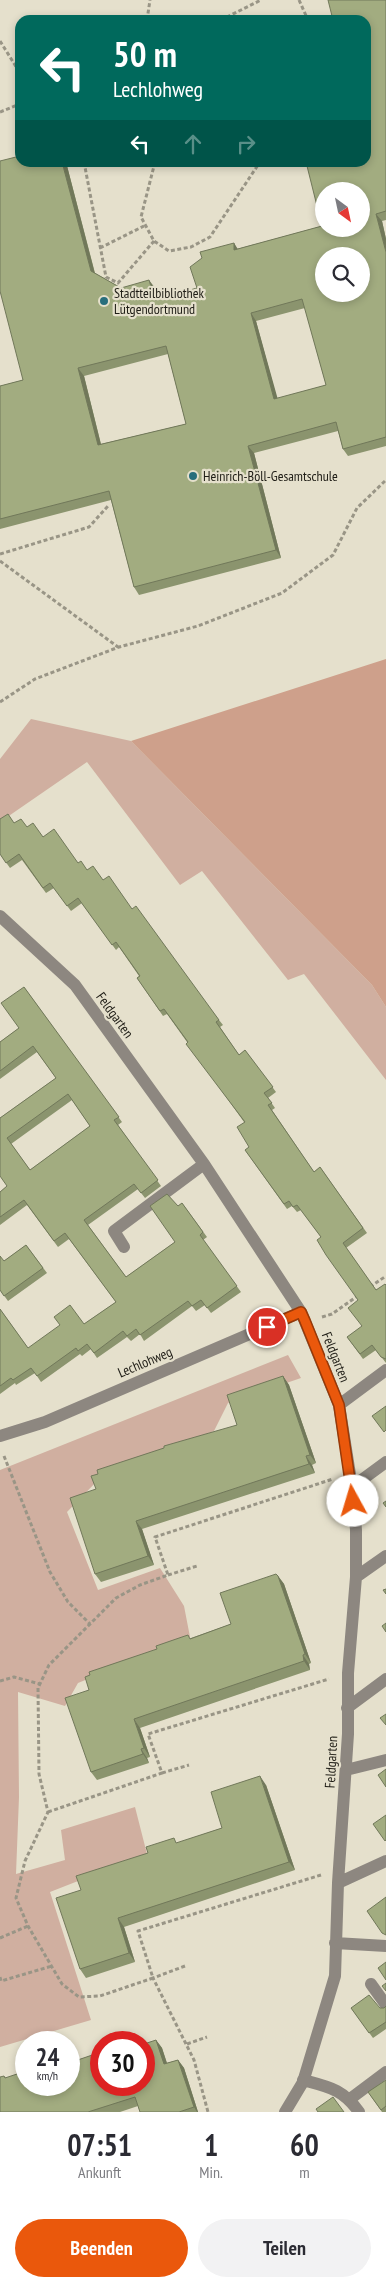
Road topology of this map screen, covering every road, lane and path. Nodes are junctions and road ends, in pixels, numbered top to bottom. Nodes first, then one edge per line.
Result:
1 (150, 0) edge
2 (261, 0) edge
3 (299, 0) edge
4 (148, 15) edge
5 (231, 15) edge
6 (306, 15) edge
7 (0, 41) edge
8 (15, 66) edge
9 (15, 106) edge
10 (0, 112) edge
11 (85, 167) edge
12 (154, 167) edge
13 (257, 167) edge
14 (144, 226) junction
15 (154, 241) junction
16 (100, 248) junction
17 (386, 480) edge
18 (108, 506) edge
19 (0, 554) edge
20 (0, 562) edge
21 (119, 647) junction
22 (0, 702) edge
23 (2, 921) edge
24 (204, 1164) junction
25 (124, 1247) dead end
26 (386, 1276) edge
27 (303, 1317) junction
28 (386, 1370) edge
29 (339, 1405) junction
30 (0, 1436) edge
31 (4, 1456) dead end
32 (386, 1462) edge
33 (351, 1480) junction
34 (386, 1556) edge
35 (197, 1566) dead end
36 (168, 1575) junction
37 (356, 1577) junction
38 (90, 1624) junction
39 (348, 1673) junction
40 (386, 1679) edge
41 (0, 1681) edge
42 (40, 1684) junction
43 (347, 1708) junction
44 (386, 1760) edge
45 (189, 1765) dead end
46 (346, 1770) junction
47 (162, 1773) junction
48 (48, 1812) junction
49 (386, 1862) edge
50 (339, 1869) junction
51 (338, 1883) junction
52 (28, 1926) junction
53 (0, 1938) edge
54 (335, 1943) junction
55 (386, 1946) edge
56 (52, 1966) junction
57 (184, 1966) dead end
58 (0, 1977) edge
59 (153, 1978) junction
60 (371, 1984) dead end
61 (386, 2005) edge
62 (207, 2037) dead end
63 (187, 2044) junction
64 (386, 2072) edge
65 (303, 2080) junction
66 (350, 2099) junction
67 (208, 2112) edge
68 (285, 2112) edge
69 (359, 2112) edge

1 - 4 path
2 - 5 path
3 - 6 path
7 - 8 path
9 - 10 path
11 - 16 path
12 - 14 path
13 - 15 path
14 - 15 path
14 - 16 path
15 - 16 path
17 - 21 path
18 - 19 path
20 - 21 path
21 - 22 path
23 - 24 street, Feldgarten
24 - 25 street
24 - 27 street, Feldgarten
26 - 27 path
27 - 29 street, Feldgarten
27 - 30 street, Lechlohweg
28 - 29 street
29 - 33 street, Feldgarten
31 - 38 path
32 - 33 street
33 - 36 path
33 - 37 street, Feldgarten
34 - 37 street
35 - 36 path
36 - 38 path
37 - 39 street, Feldgarten
38 - 42 path
39 - 43 street, Feldgarten
39 - 47 path
40 - 43 street
41 - 42 path
42 - 48 path
43 - 46 street, Feldgarten
44 - 46 street
45 - 47 path
46 - 50 street, Feldgarten
47 - 48 path
48 - 52 path
49 - 51 street
50 - 51 street, Feldgarten
50 - 59 path
51 - 54 street, Feldgarten
52 - 53 path
52 - 56 path
54 - 55 street
54 - 65 street, Feldgarten
56 - 58 path
56 - 59 path
57 - 59 path
59 - 63 path
60 - 61 street
62 - 63 path
63 - 67 path
64 - 66 street
65 - 66 street
65 - 68 street, Feldgarten
66 - 69 street

